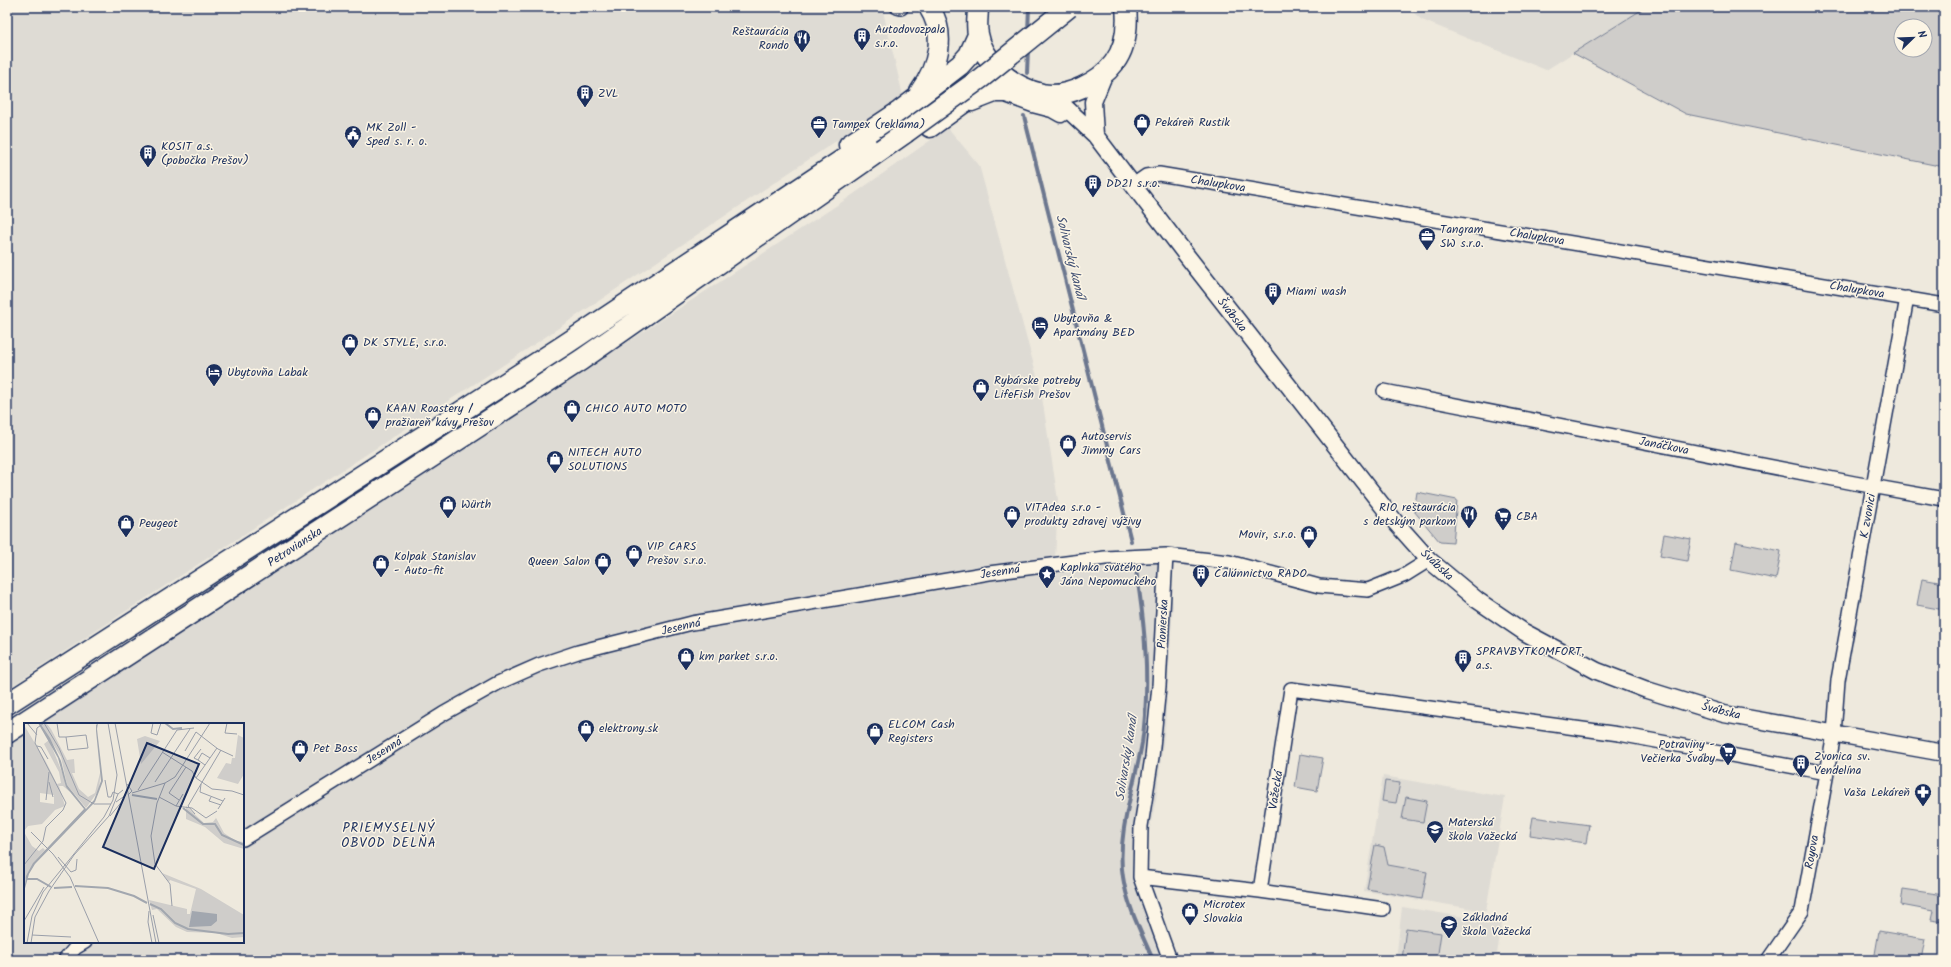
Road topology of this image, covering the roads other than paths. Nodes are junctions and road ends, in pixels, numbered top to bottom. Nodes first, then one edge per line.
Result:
1 (929, 7) edge
2 (1050, 7) edge
3 (1069, 7) edge
4 (1127, 7) edge
5 (975, 18) edge
6 (1104, 75) junction
7 (1015, 84) junction
8 (1042, 94) junction
9 (954, 110) junction
10 (901, 123) junction
11 (1095, 134) junction
12 (1133, 185) junction
13 (1906, 298) junction
14 (1944, 305) edge
15 (581, 360) junction
16 (1384, 391) dead end
17 (1873, 486) junction
18 (1944, 499) edge
19 (1166, 555) junction
20 (1429, 560) junction
21 (7, 704) edge
22 (7, 733) edge
23 (1834, 734) junction
24 (1944, 753) edge
25 (1827, 773) junction
26 (244, 838) edge
27 (1140, 877) junction
28 (1260, 891) junction
29 (1383, 909) dead end
30 (83, 943) edge
31 (65, 960) edge
32 (1170, 960) edge
33 (1768, 960) edge

1 - 10 main road
2 - 10 main road
3 - 10 main road, bridge
4 - 6 main road
5 - 7 main road
5 - 10 main road
6 - 8 main road
6 - 11 street
7 - 8 main road
7 - 9 main road
8 - 11 street, Švábska
9 - 11 street
9 - 15 main road
10 - 15 main road
10 - 21 main road, Petrovianska
11 - 12 street, Švábska
12 - 13 street, Chalupkova
12 - 20 street, Švábska
13 - 14 street, Chalupkova
13 - 17 street, K zvonici
15 - 22 main road, Petrovianska
16 - 17 street, Janáčkova
17 - 18 street, Janáčkova
17 - 23 street, K zvonici
19 - 20 street
19 - 26 street, Jesenná
19 - 27 street, Pionierska
20 - 23 street, Švábska
23 - 24 street, Švábska
23 - 25 street, Royova
25 - 28 street, Važecká
25 - 33 street, Royova
27 - 28 street
27 - 32 street, Pionierska
28 - 29 street
30 - 31 street

